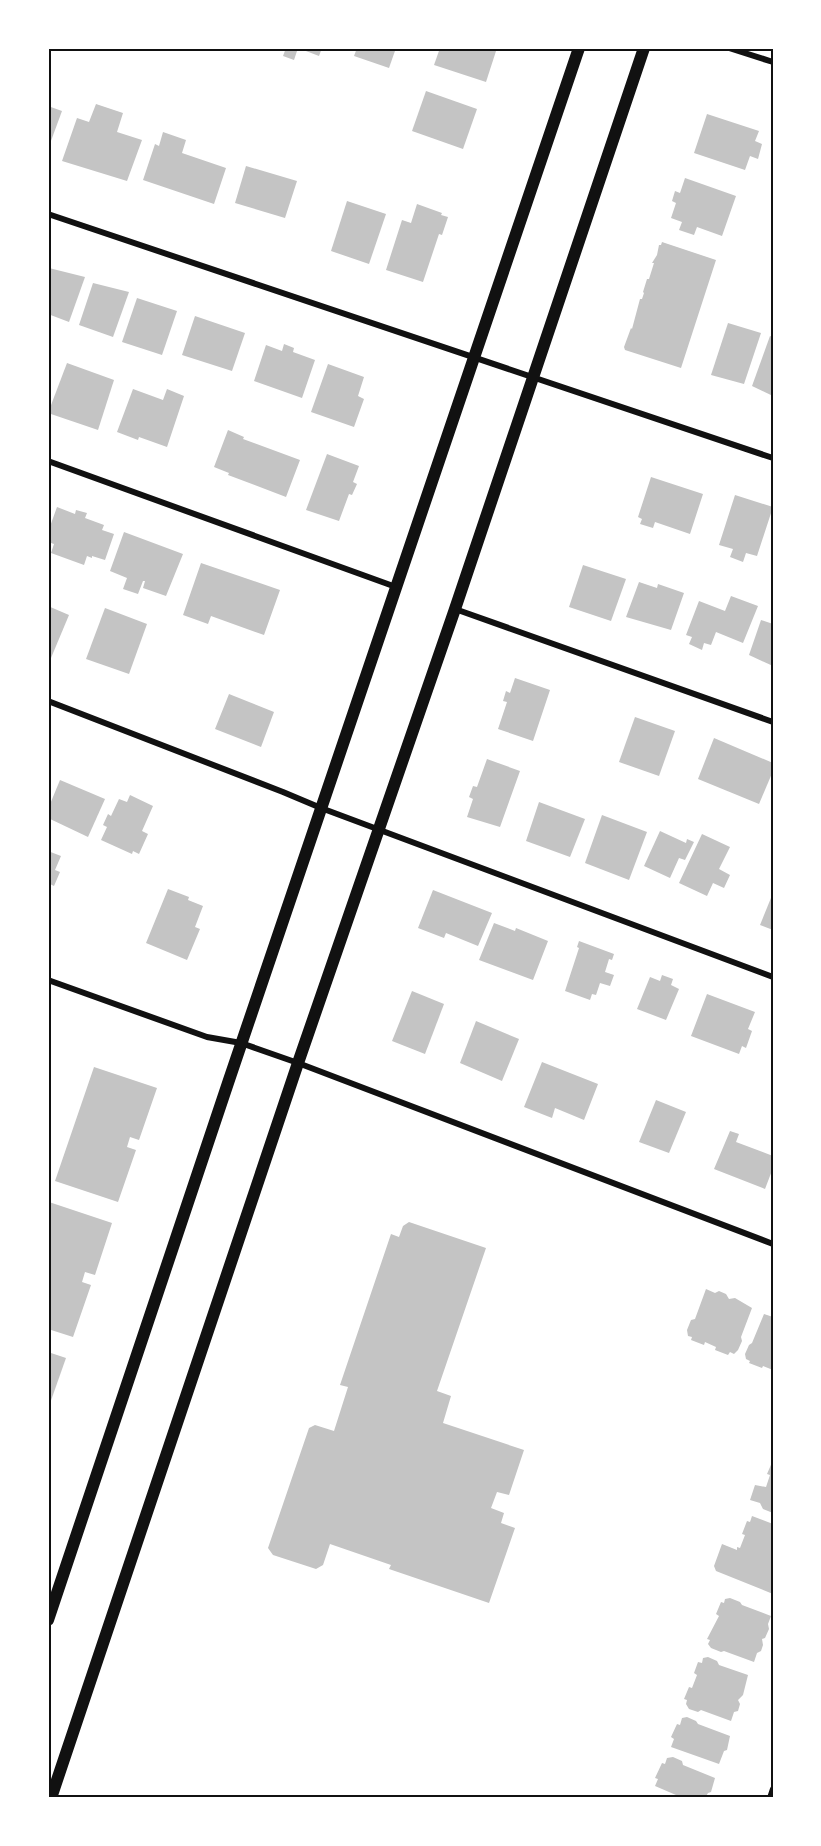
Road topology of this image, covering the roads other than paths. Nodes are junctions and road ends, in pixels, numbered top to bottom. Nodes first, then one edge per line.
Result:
1 (579, 48) edge
2 (644, 48) edge
3 (729, 48) edge
4 (773, 62) edge
5 (48, 214) edge
6 (475, 357) junction
7 (532, 377) junction
8 (773, 458) edge
9 (48, 461) edge
10 (397, 587) junction
11 (455, 609) junction
12 (48, 701) edge
13 (773, 722) edge
14 (321, 808) junction
15 (379, 828) junction
16 (773, 977) edge
17 (48, 980) edge
18 (241, 1043) junction
19 (298, 1063) junction
20 (773, 1244) edge
21 (48, 1620) edge
22 (773, 1789) edge
23 (51, 1798) edge
24 (770, 1798) edge

1 - 6 main road
2 - 7 main road
3 - 4 street
5 - 6 street
6 - 7 street
6 - 10 main road
7 - 8 street
7 - 11 main road
9 - 10 street
10 - 14 main road
11 - 13 street
11 - 15 main road
12 - 14 street
14 - 15 street
14 - 18 main road
15 - 16 street
15 - 19 main road
17 - 18 street
18 - 19 street
18 - 21 main road
19 - 20 street
19 - 23 main road
22 - 24 street

